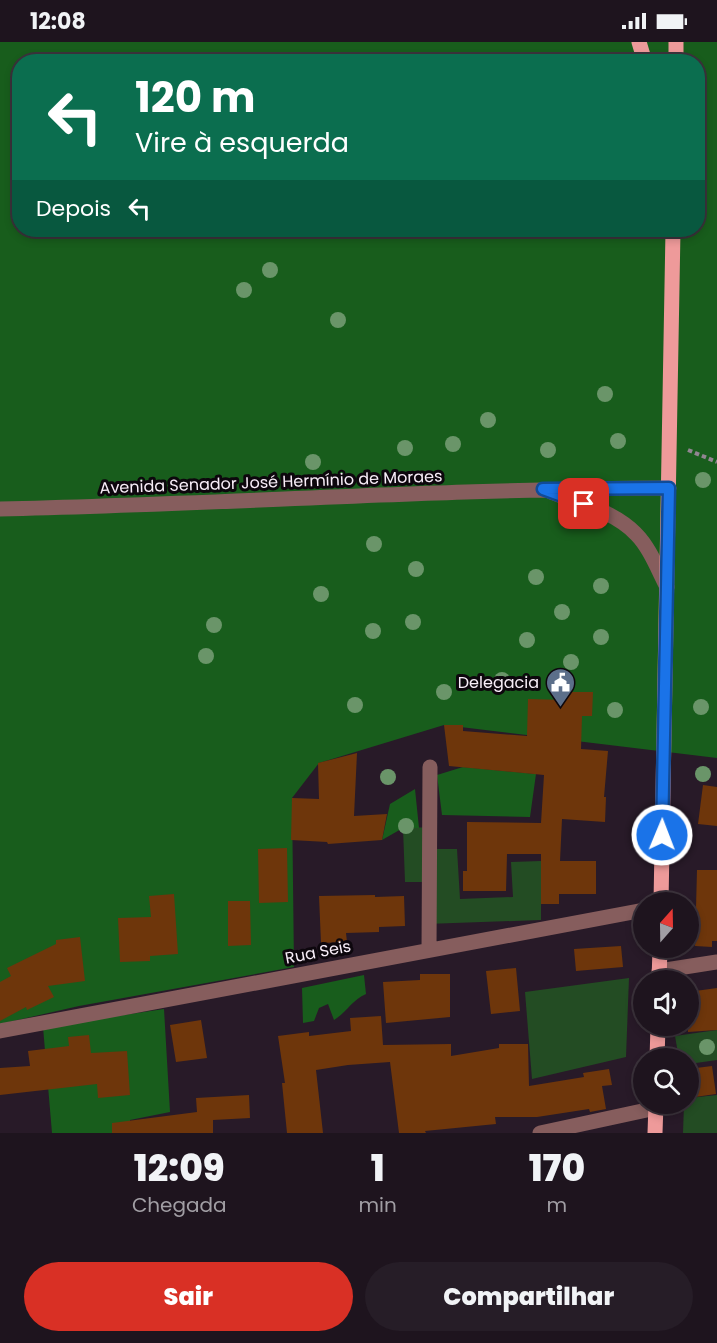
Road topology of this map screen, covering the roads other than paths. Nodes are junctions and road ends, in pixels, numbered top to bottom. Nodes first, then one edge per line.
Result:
1 (673, 237) edge
2 (669, 488) junction
3 (543, 489) junction
4 (0, 509) edge
5 (667, 587) junction
6 (430, 767) dead end
7 (661, 892) edge
8 (633, 912) edge
9 (429, 950) junction
10 (717, 962) edge
11 (684, 970) edge
12 (0, 1031) edge
13 (633, 1111) edge
14 (656, 1114) edge
15 (540, 1133) edge
16 (655, 1133) edge

1 - 2 main road
2 - 3 street, Avenida Senador José Hermínio de Moraes
2 - 5 main road
3 - 4 street, Avenida Senador José Hermínio de Moraes
3 - 5 street, Avenida Senador José Hermínio de Moraes
5 - 7 main road
6 - 9 street
8 - 9 street, Rua Seis
9 - 12 street, Rua Seis
10 - 11 street
13 - 15 street
14 - 16 main road

